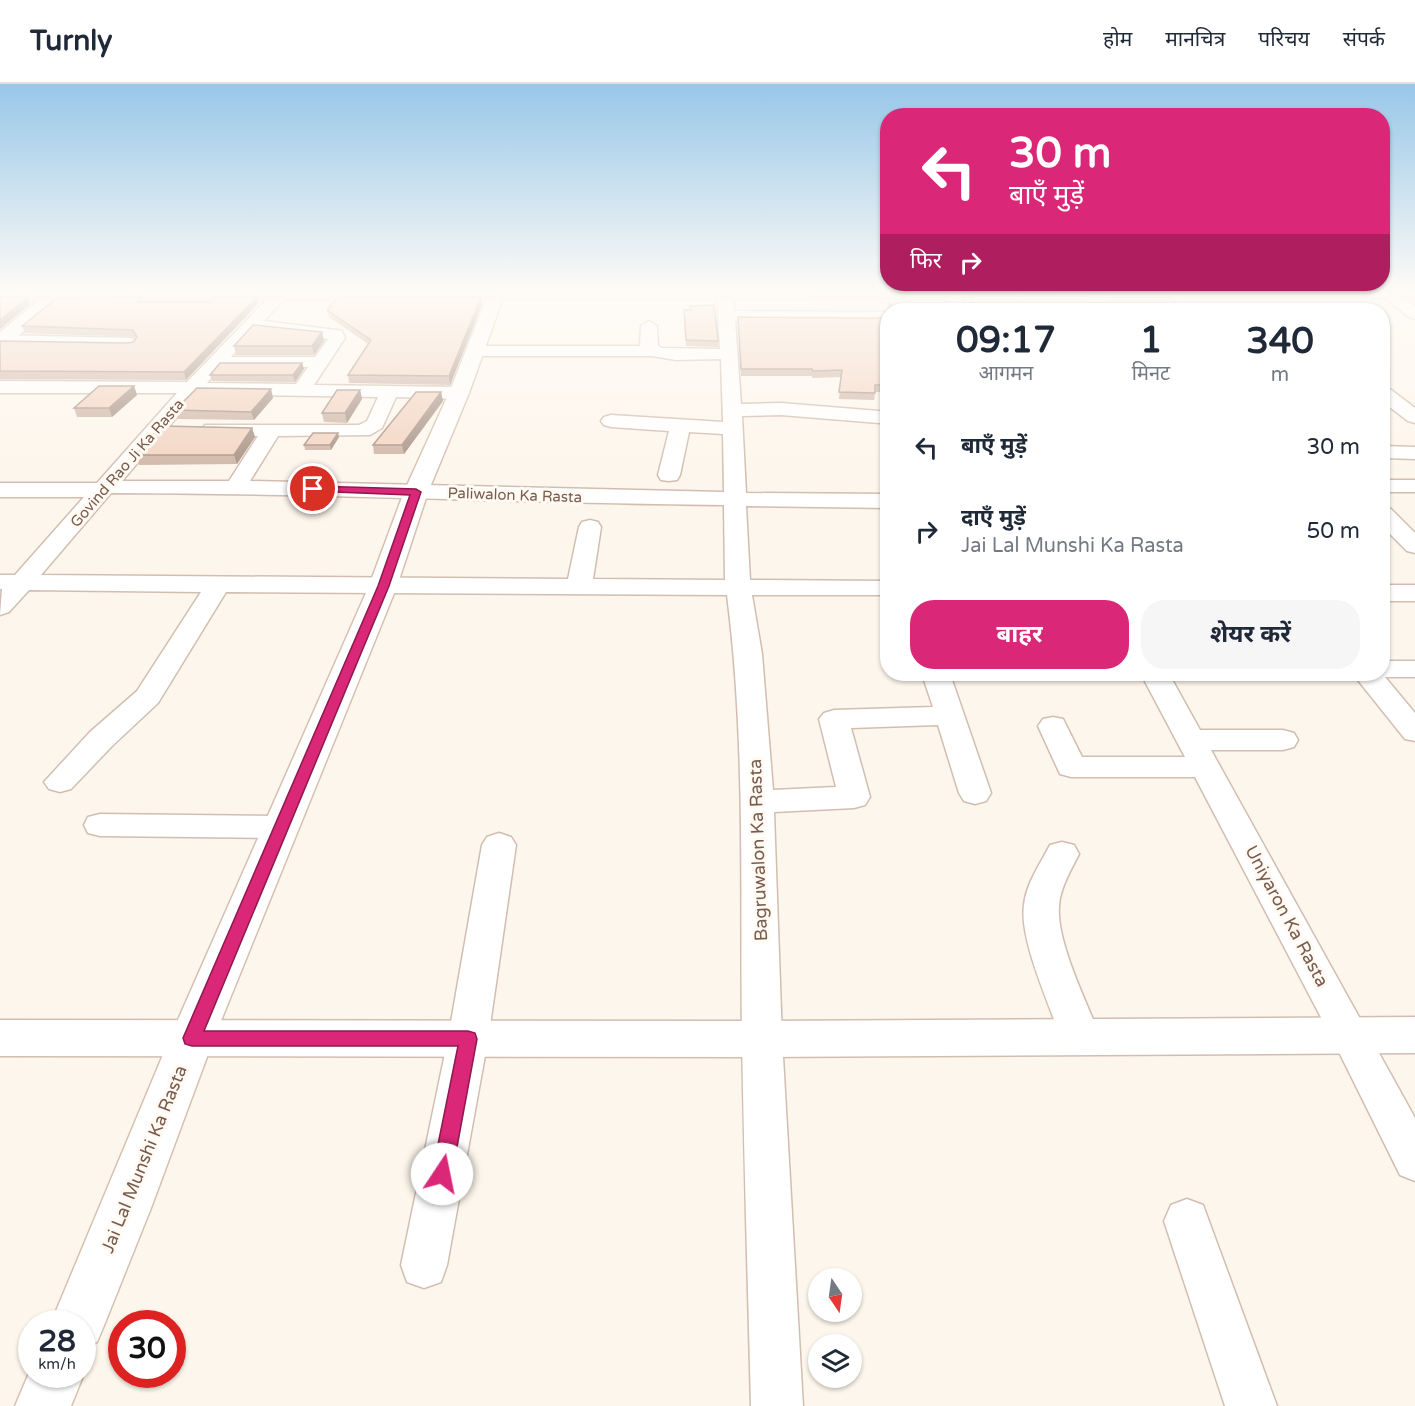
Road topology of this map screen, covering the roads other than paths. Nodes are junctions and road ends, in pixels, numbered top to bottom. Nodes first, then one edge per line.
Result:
1 (227, 351) edge
2 (328, 351) edge
3 (475, 351) joint
4 (652, 351) joint
5 (730, 351) edge
6 (730, 354) junction
7 (217, 362) junction
8 (319, 362) junction
9 (0, 387) edge
10 (1390, 387) edge
11 (1404, 387) dead end
12 (192, 388) junction
13 (301, 390) junction
14 (390, 391) junction
15 (459, 393) junction
16 (1390, 398) edge
17 (879, 417) dead end
18 (1415, 417) edge
19 (733, 420) junction
20 (611, 421) dead end
21 (680, 426) junction
22 (158, 427) junction
23 (272, 430) junction
24 (1390, 453) edge
25 (1415, 453) edge
26 (669, 475) dead end
27 (1390, 486) edge
28 (1415, 486) edge
29 (106, 487) junction
30 (235, 488) junction
31 (0, 490) edge
32 (416, 492) junction
33 (736, 498) junction
34 (880, 501) edge
35 (1390, 521) edge
36 (590, 527) dead end
37 (1415, 546) edge
38 (11, 582) edge
39 (219, 583) junction
40 (383, 586) junction
41 (579, 586) junction
42 (738, 586) junction
43 (880, 588) edge
44 (1390, 593) edge
45 (1415, 593) edge
46 (0, 607) edge
47 (1390, 669) edge
48 (1415, 669) edge
49 (938, 681) edge
50 (1159, 681) edge
51 (1373, 681) edge
52 (950, 716) junction
53 (1053, 726) dead end
54 (1415, 732) edge
55 (1283, 740) dead end
56 (1199, 754) junction
57 (60, 782) dead end
58 (975, 793) dead end
59 (758, 802) junction
60 (100, 825) dead end
61 (281, 827) junction
62 (499, 845) dead end
63 (1062, 854) dead end
64 (1350, 1034) junction
65 (1415, 1035) edge
66 (1080, 1036) junction
67 (0, 1038) edge
68 (192, 1038) junction
69 (468, 1039) junction
70 (762, 1039) junction
71 (1415, 1161) edge
72 (1187, 1221) dead end
73 (424, 1265) dead end
74 (83, 1310) edge
75 (50, 1388) edge
76 (43, 1406) edge
77 (777, 1406) edge
78 (1251, 1406) edge

1 - 7 street, Govind Rao Ji Ka Rasta
2 - 8 street
3 - 4 street
3 - 15 main road, Jai Lal Munshi Ka Rasta
4 - 6 street
5 - 6 street, Bagruwalon Ka Rasta
6 - 19 street, Bagruwalon Ka Rasta
7 - 8 street
7 - 12 street, Govind Rao Ji Ka Rasta
8 - 13 street
9 - 12 street
10 - 11 street
12 - 13 street
12 - 22 street, Govind Rao Ji Ka Rasta
13 - 14 street
14 - 15 street
14 - 23 street
15 - 32 main road, Jai Lal Munshi Ka Rasta
16 - 18 street
17 - 19 street
19 - 21 street
19 - 33 street, Bagruwalon Ka Rasta
20 - 21 street
21 - 26 street
22 - 23 street
22 - 29 street, Govind Rao Ji Ka Rasta
23 - 30 street
24 - 25 street
27 - 28 street
29 - 30 street, Paliwalon Ka Rasta
29 - 31 street, Paliwalon Ka Rasta
29 - 38 street, Govind Rao Ji Ka Rasta
30 - 32 street, Paliwalon Ka Rasta
32 - 33 street, Paliwalon Ka Rasta
32 - 40 main road, Jai Lal Munshi Ka Rasta
33 - 34 street, Paliwalon Ka Rasta
33 - 42 street, Bagruwalon Ka Rasta
35 - 37 street
36 - 41 street
38 - 39 street
38 - 46 street, Govind Rao Ji Ka Rasta
39 - 40 street
39 - 57 street
40 - 41 street
40 - 61 main road, Jai Lal Munshi Ka Rasta
41 - 42 street
42 - 43 street
42 - 59 street, Bagruwalon Ka Rasta
44 - 45 street
47 - 48 street
49 - 52 street
50 - 56 street, Uniyaron Ka Rasta
51 - 54 street
52 - 58 street
52 - 59 street
53 - 56 street
55 - 56 street
56 - 64 street, Uniyaron Ka Rasta
59 - 70 street, Bagruwalon Ka Rasta
60 - 61 street
61 - 68 main road, Jai Lal Munshi Ka Rasta
62 - 69 street
63 - 66 street
64 - 65 main road
64 - 66 main road
64 - 71 street, Uniyaron Ka Rasta
66 - 70 main road
67 - 68 main road
68 - 69 main road
68 - 74 main road, Jai Lal Munshi Ka Rasta
69 - 70 main road
69 - 73 street
70 - 77 street, Bagruwalon Ka Rasta
72 - 78 street
75 - 76 main road

